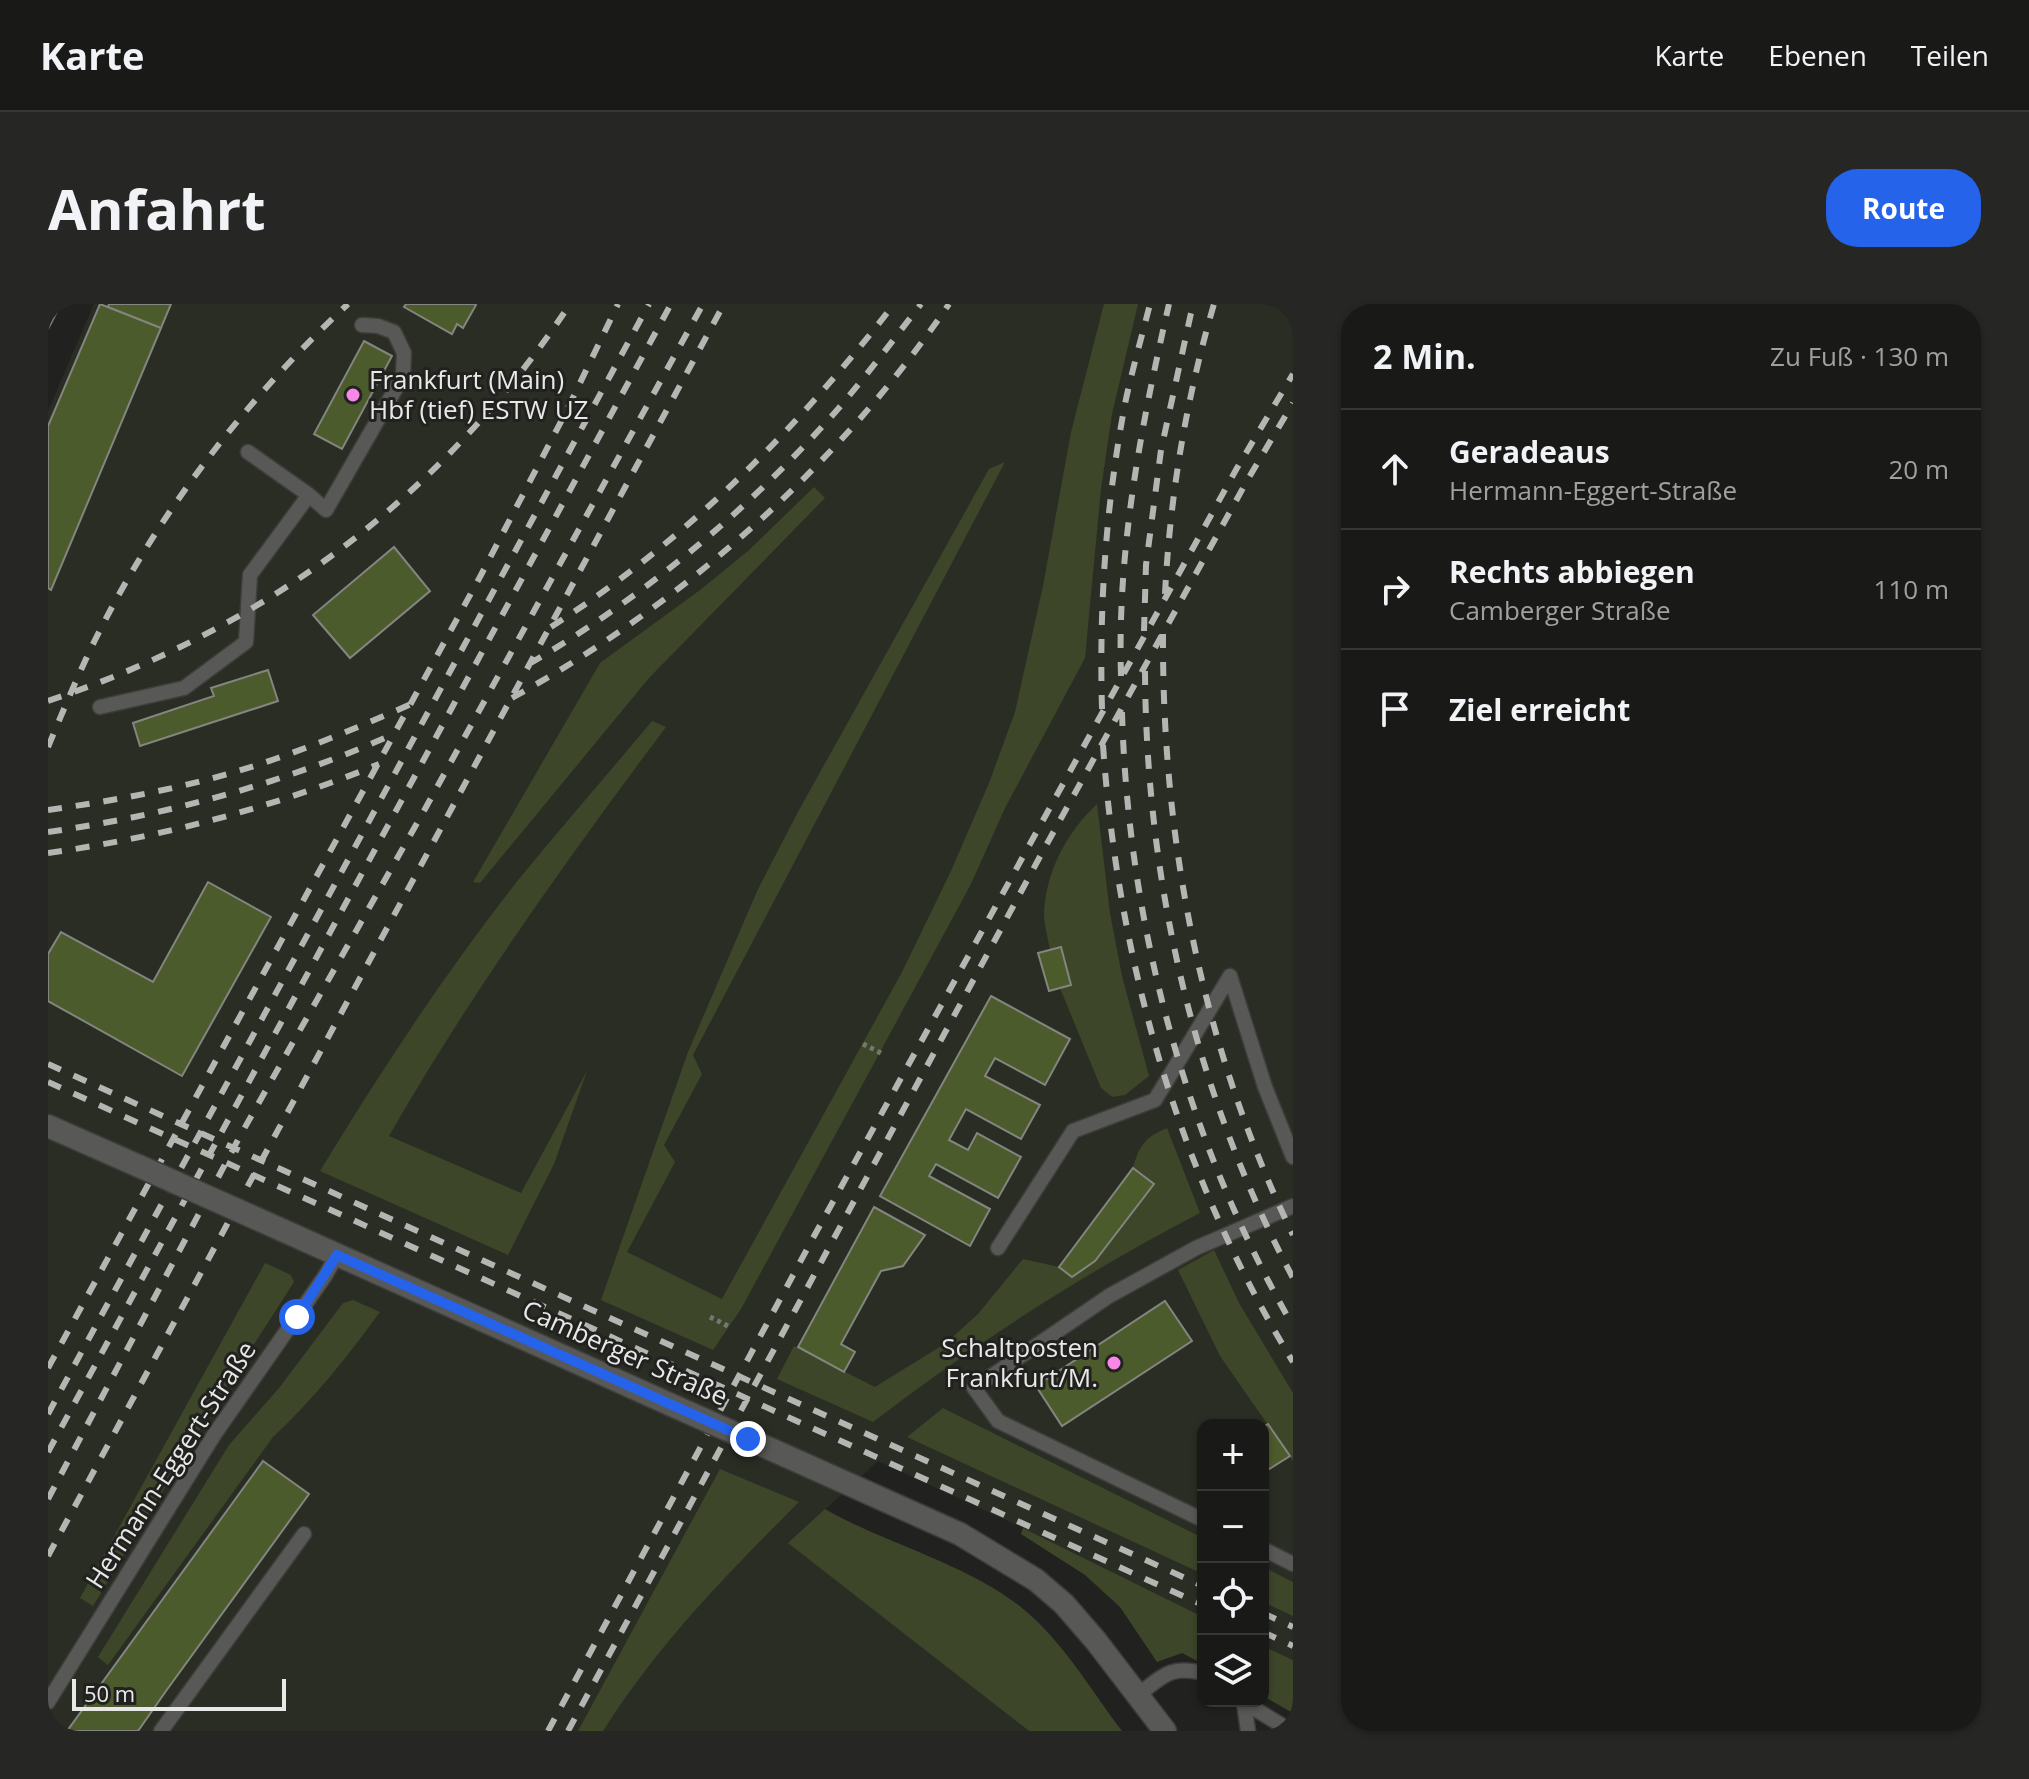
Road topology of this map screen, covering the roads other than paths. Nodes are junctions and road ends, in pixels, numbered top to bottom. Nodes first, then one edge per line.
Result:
1 (362, 325) dead end
2 (248, 452) dead end
3 (309, 495) junction
4 (100, 707) dead end
5 (48, 1126) edge
6 (1293, 1157) edge
7 (1293, 1206) edge
8 (998, 1248) dead end
9 (337, 1255) junction
10 (1197, 1517) edge
11 (304, 1534) dead end
12 (1269, 1552) edge
13 (1293, 1564) edge
14 (1197, 1671) edge
15 (1138, 1695) junction
16 (48, 1702) edge
17 (1244, 1707) edge
18 (1251, 1707) edge
19 (161, 1731) edge
20 (1165, 1731) edge
21 (1248, 1731) edge
22 (1291, 1731) edge

1 - 3 lane
2 - 3 lane
3 - 4 lane
5 - 9 street, Camberger Straße, bridge
6 - 8 lane
7 - 10 lane
9 - 15 street, Camberger Straße, bridge
9 - 16 lane, Hermann-Eggert-Straße
11 - 19 lane
12 - 13 lane
14 - 15 lane
15 - 20 street, Camberger Straße
17 - 21 lane
18 - 22 lane

